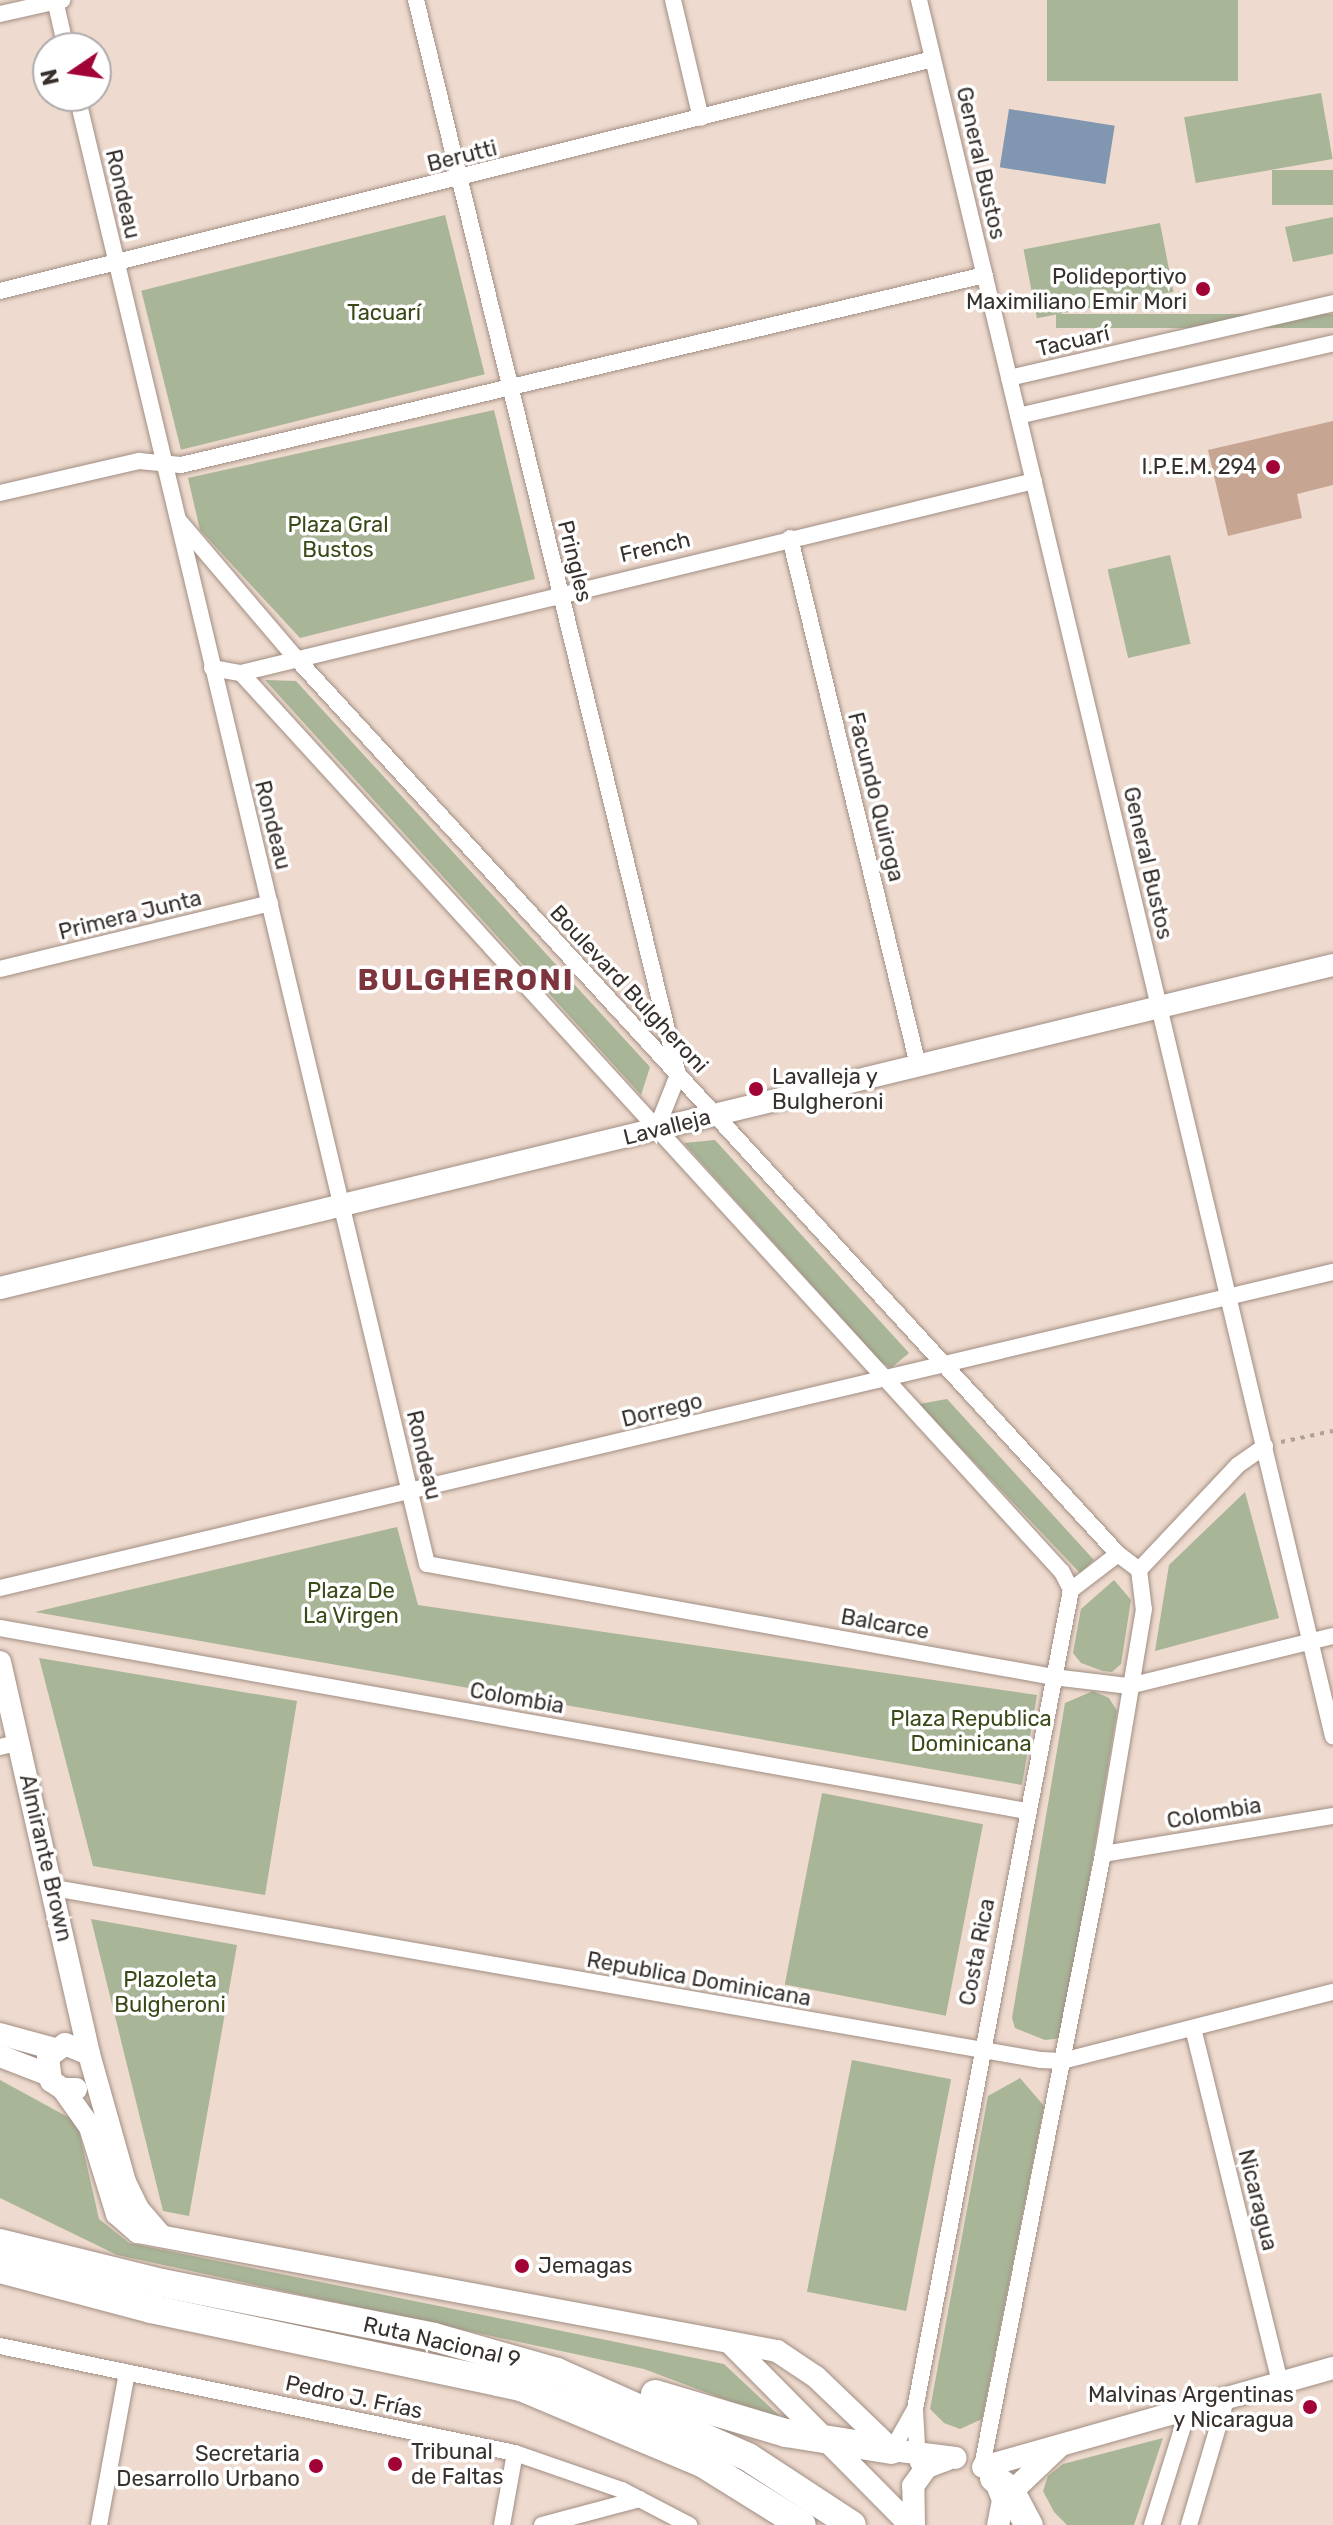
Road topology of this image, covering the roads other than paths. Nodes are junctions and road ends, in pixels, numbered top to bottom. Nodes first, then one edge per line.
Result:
1 (416, 0) edge
2 (673, 0) edge
3 (919, 0) edge
4 (57, 1) edge
5 (0, 14) edge
6 (63, 32) edge
7 (933, 59) junction
8 (81, 112) edge
9 (701, 118) junction
10 (459, 179) junction
11 (117, 263) junction
12 (985, 275) junction
13 (0, 291) edge
14 (1333, 303) edge
15 (1333, 343) edge
16 (1009, 378) junction
17 (510, 388) junction
18 (1018, 416) junction
19 (165, 465) junction
20 (1034, 481) junction
21 (0, 493) edge
22 (178, 520) junction
23 (790, 538) junction
24 (560, 592) junction
25 (294, 656) junction
26 (212, 668) junction
27 (241, 673) junction
28 (270, 903) junction
29 (1333, 965) edge
30 (0, 969) edge
31 (1160, 1007) junction
32 (918, 1065) junction
33 (678, 1075) junction
34 (715, 1115) junction
35 (656, 1130) junction
36 (342, 1205) junction
37 (1333, 1272) edge
38 (0, 1288) edge
39 (1229, 1296) junction
40 (944, 1365) junction
41 (882, 1379) junction
42 (1265, 1446) junction
43 (411, 1493) junction
44 (1118, 1554) junction
45 (427, 1564) joint
46 (1139, 1570) junction
47 (0, 1588) edge
48 (1071, 1590) junction
49 (0, 1628) edge
50 (1333, 1636) edge
51 (1309, 1642) junction
52 (0, 1662) edge
53 (1053, 1677) junction
54 (1129, 1686) junction
55 (1333, 1736) edge
56 (10, 1744) edge
57 (1026, 1811) junction
58 (1333, 1816) edge
59 (1103, 1854) junction
60 (54, 1888) junction
61 (1333, 1992) edge
62 (77, 1995) junction
63 (1193, 2028) junction
64 (0, 2034) edge
65 (58, 2047) junction
66 (981, 2051) junction
67 (0, 2056) edge
68 (91, 2061) junction
69 (1062, 2061) junction
70 (55, 2082) junction
71 (0, 2232) edge
72 (160, 2234) junction
73 (0, 2243) edge
74 (44, 2268) junction
75 (0, 2269) edge
76 (0, 2280) edge
77 (732, 2345) junction
78 (0, 2346) edge
79 (1333, 2368) edge
80 (557, 2372) junction
81 (127, 2373) junction
82 (1280, 2383) junction
83 (1227, 2397) junction
84 (1189, 2407) junction
85 (915, 2409) junction
86 (1067, 2440) junction
87 (828, 2442) junction
88 (892, 2450) junction
89 (515, 2453) junction
90 (920, 2455) junction
91 (956, 2458) junction
92 (913, 2486) junction
93 (640, 2499) junction
94 (1006, 2500) edge
95 (99, 2525) edge
96 (502, 2525) edge
97 (542, 2525) edge
98 (689, 2525) edge
99 (802, 2525) edge
100 (852, 2525) edge
101 (912, 2525) edge
102 (1152, 2525) edge
103 (1189, 2525) edge

1 - 10 street, Pringles
2 - 9 street
3 - 7 street, General Bustos
4 - 5 street
4 - 6 street
7 - 9 street, Berutti
7 - 12 street, General Bustos
8 - 11 street, Rondeau
9 - 10 street, Berutti
10 - 11 street, Berutti
10 - 17 street, Pringles
11 - 13 street, Berutti
11 - 19 street, Rondeau
12 - 16 street, General Bustos
12 - 17 street
14 - 16 street, Tacuarí
15 - 18 street
16 - 18 street, General Bustos
17 - 19 street
17 - 24 street, Pringles
18 - 20 street, General Bustos
19 - 21 street
19 - 22 street, Rondeau
20 - 23 street, French
20 - 31 street, General Bustos
22 - 25 street, Boulevard Bulgheroni
22 - 26 street, Rondeau
23 - 24 street, French
23 - 32 street, Facundo Quiroga
24 - 25 street, French
24 - 33 street, Pringles
25 - 27 street, French
25 - 33 street, Boulevard Bulgheroni
26 - 27 street
26 - 28 street, Rondeau
27 - 35 street
28 - 30 street, Primera Junta
28 - 36 street, Rondeau
29 - 31 street, Lavalleja
31 - 32 street, Lavalleja
31 - 39 street, General Bustos
32 - 34 street, Lavalleja
33 - 34 street, Boulevard Bulgheroni
33 - 35 street
34 - 35 street, Lavalleja
34 - 40 street, Boulevard Bulgheroni
35 - 36 street, Lavalleja
35 - 41 street
36 - 38 street, Lavalleja
36 - 43 street, Rondeau
37 - 39 street, Dorrego
39 - 40 street, Dorrego
39 - 42 street, General Bustos
40 - 41 street, Dorrego
40 - 44 street, Boulevard Bulgheroni
41 - 43 street, Dorrego
41 - 48 street
42 - 46 street
42 - 51 street, General Bustos
43 - 45 street, Rondeau
43 - 47 street, Dorrego
44 - 46 street
44 - 48 street
45 - 53 street, Balcarce
46 - 54 street
48 - 53 street, Costa Rica
49 - 57 street, Colombia
50 - 51 street, Balcarce
51 - 54 street, Balcarce
51 - 55 street, General Bustos
52 - 56 street, Almirante Brown
53 - 54 street, Balcarce
53 - 57 street, Costa Rica
54 - 59 street
56 - 60 street, Almirante Brown
57 - 66 street, Costa Rica
58 - 59 street, Colombia
59 - 69 street
60 - 62 street, Almirante Brown
60 - 66 street, Republica Dominicana
61 - 63 street, Republica Dominicana
62 - 65 street
62 - 68 street, Almirante Brown
63 - 69 street, Republica Dominicana
63 - 82 street, Nicaragua
64 - 65 street
65 - 68 street
65 - 70 street
66 - 69 street, Republica Dominicana
66 - 85 street, Costa Rica
67 - 70 street
68 - 70 street
68 - 72 street, Almirante Brown
69 - 94 street
70 - 72 street
71 - 74 highway
72 - 77 street
73 - 74 highway, Ruta Nacional 9
74 - 75 highway, Ruta Nacional 9
74 - 76 highway
74 - 80 highway, Ruta Nacional 9
74 - 99 highway, Ruta Nacional 9
77 - 87 street
77 - 88 street
78 - 81 street, Pedro J. Frías
79 - 82 street
80 - 87 highway
80 - 100 highway, Ruta Nacional 9
81 - 89 street, Pedro J. Frías
81 - 95 street
82 - 83 street
83 - 84 street
83 - 103 street
84 - 86 street
84 - 102 street
85 - 88 street, Costa Rica
85 - 90 street, Costa Rica
86 - 94 street
86 - 94 street
87 - 88 highway
87 - 101 street
88 - 90 street
89 - 93 street, Pedro J. Frías
89 - 96 street
90 - 91 street
90 - 92 street, Costa Rica
91 - 92 street
91 - 94 street
92 - 101 street
93 - 97 street
93 - 98 street, Pedro J. Frías

